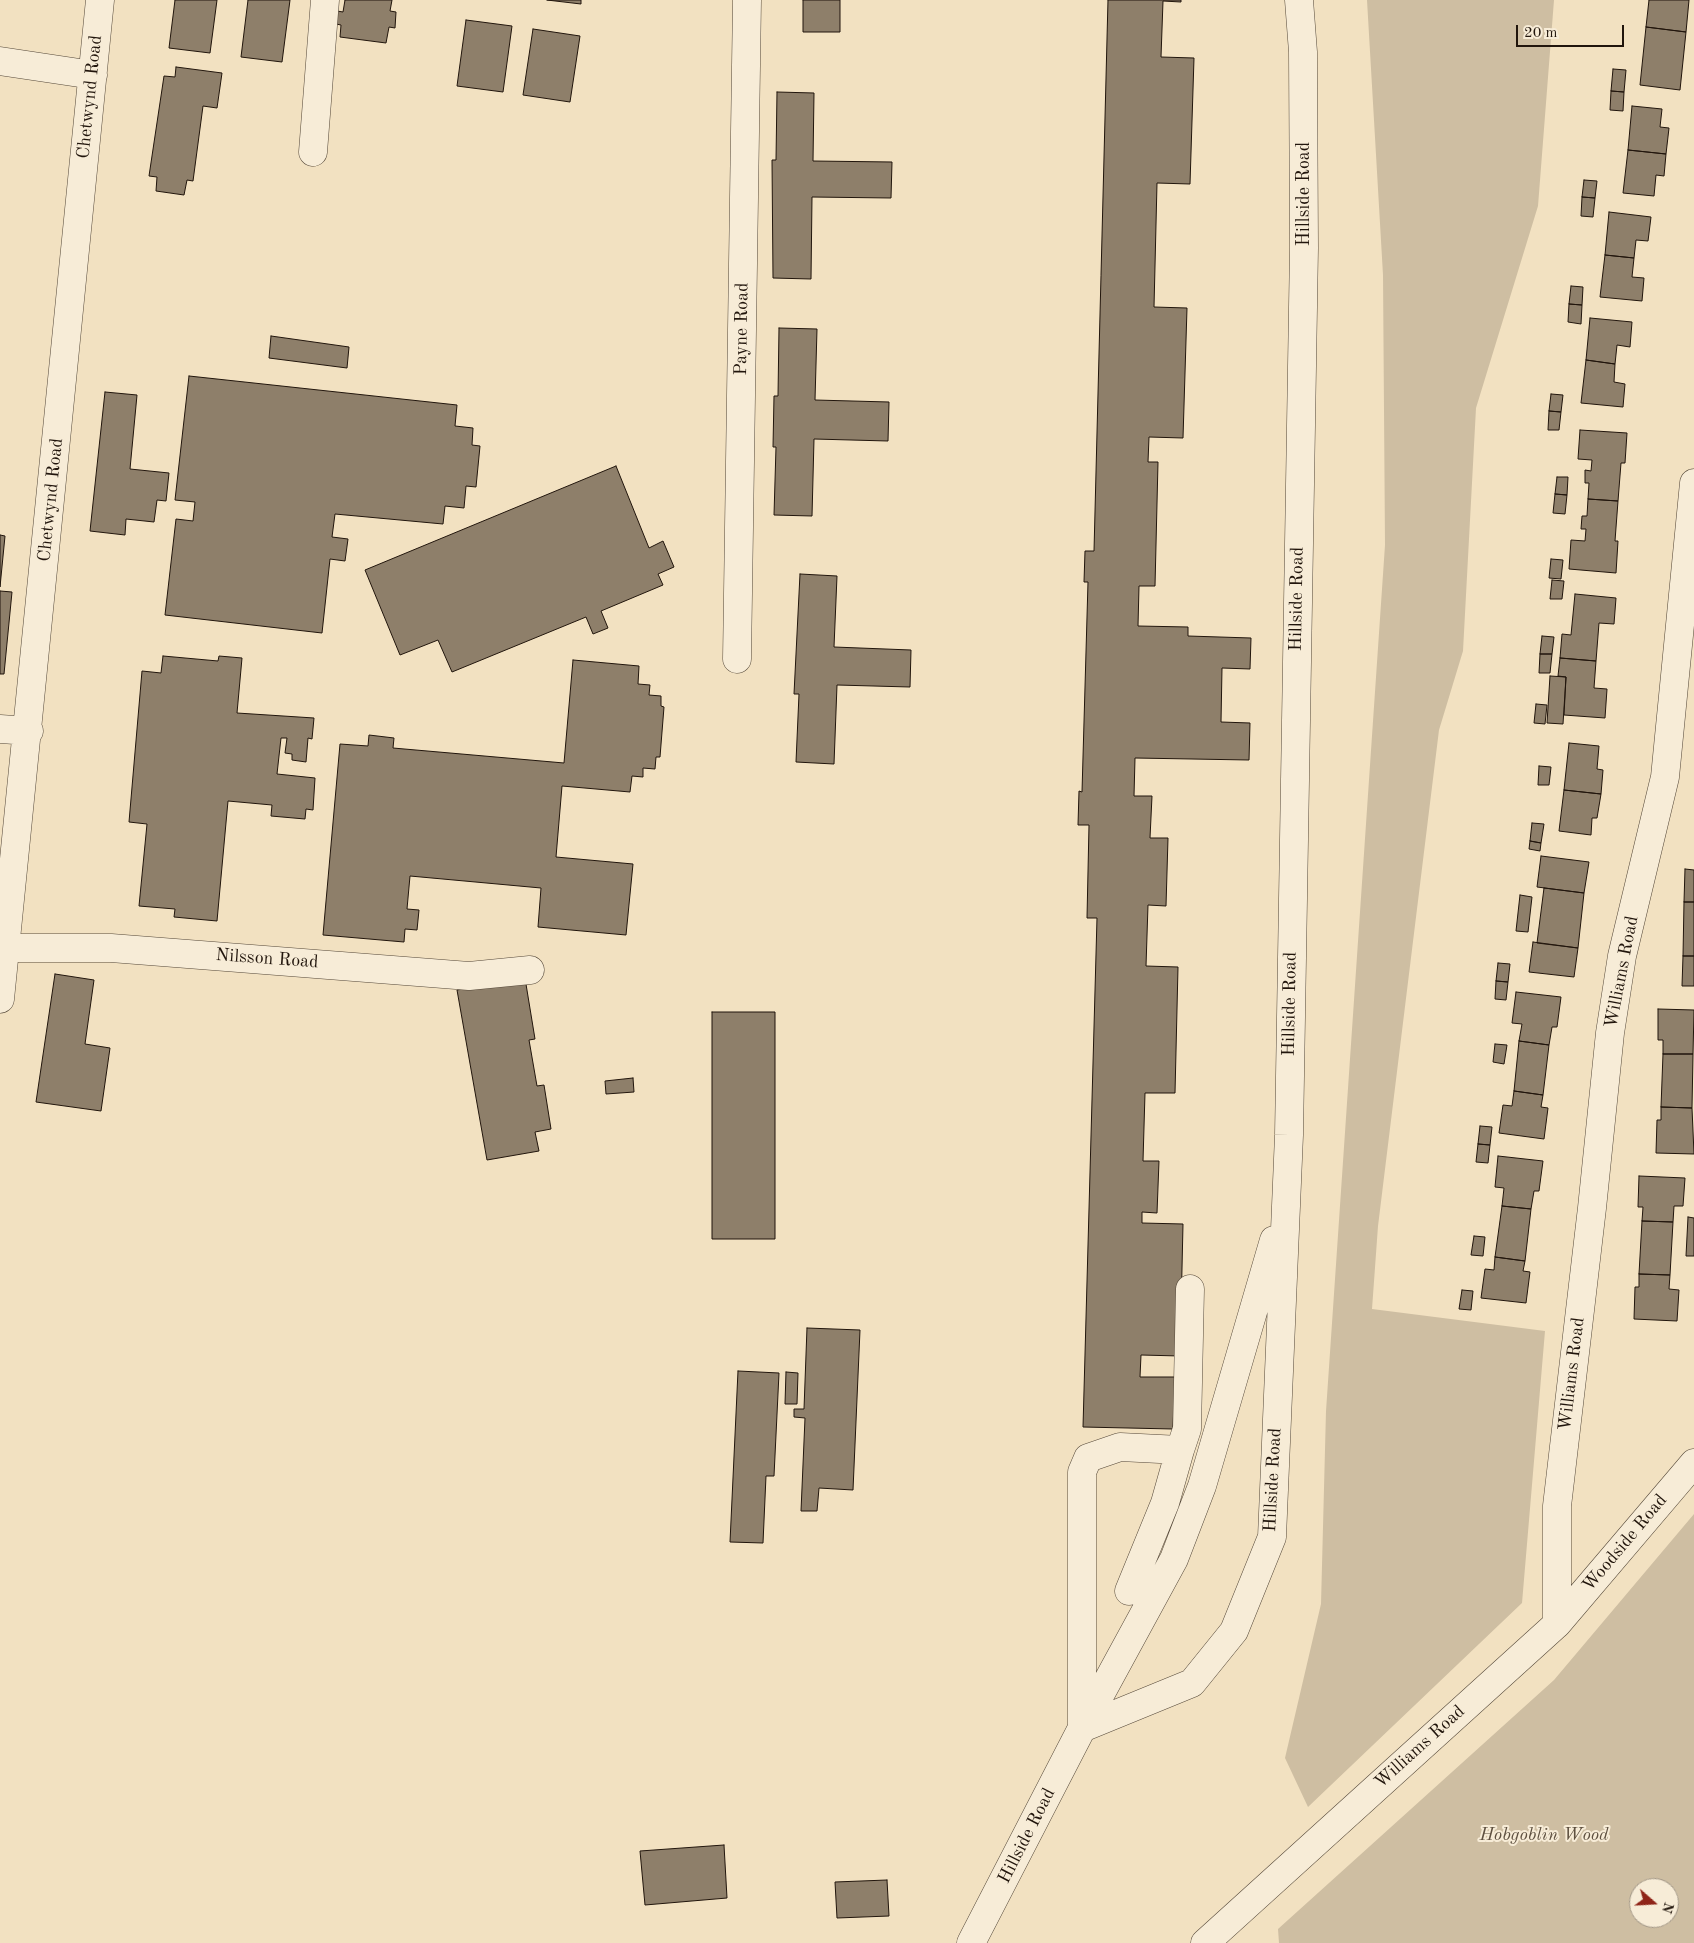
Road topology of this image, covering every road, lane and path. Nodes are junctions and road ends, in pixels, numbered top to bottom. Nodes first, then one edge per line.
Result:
1 (100, 0) edge
2 (325, 0) edge
3 (747, 0) edge
4 (1299, 0) edge
5 (0, 61) edge
6 (93, 75) junction
7 (313, 152) dead end
8 (1694, 483) edge
9 (1686, 656) edge
10 (737, 659) dead end
11 (0, 729) edge
12 (28, 731) junction
13 (2, 947) edge
14 (530, 970) dead end
15 (0, 999) edge
16 (1286, 1198) junction
17 (1190, 1289) dead end
18 (1180, 1450) junction
19 (1694, 1463) edge
20 (1129, 1591) dead end
21 (1557, 1624) junction
22 (1082, 1728) junction
23 (971, 1943) edge
24 (1205, 1943) edge

1 - 6 street, Chetwynd Road
2 - 7 street
3 - 10 street, Payne Road
4 - 16 street, Hillside Road
5 - 6 street
6 - 12 street, Chetwynd Road
8 - 9 street, Williams Road
9 - 21 street, Williams Road
11 - 12 street
12 - 13 street, Chetwynd Road
13 - 14 street, Nilsson Road
13 - 15 street, Chetwynd Road
16 - 22 street, Hillside Road
16 - 22 street, Hillside Road
17 - 18 street
18 - 20 street
18 - 22 street
19 - 21 street, Woodside Road
21 - 24 street, Williams Road
22 - 23 street, Hillside Road

